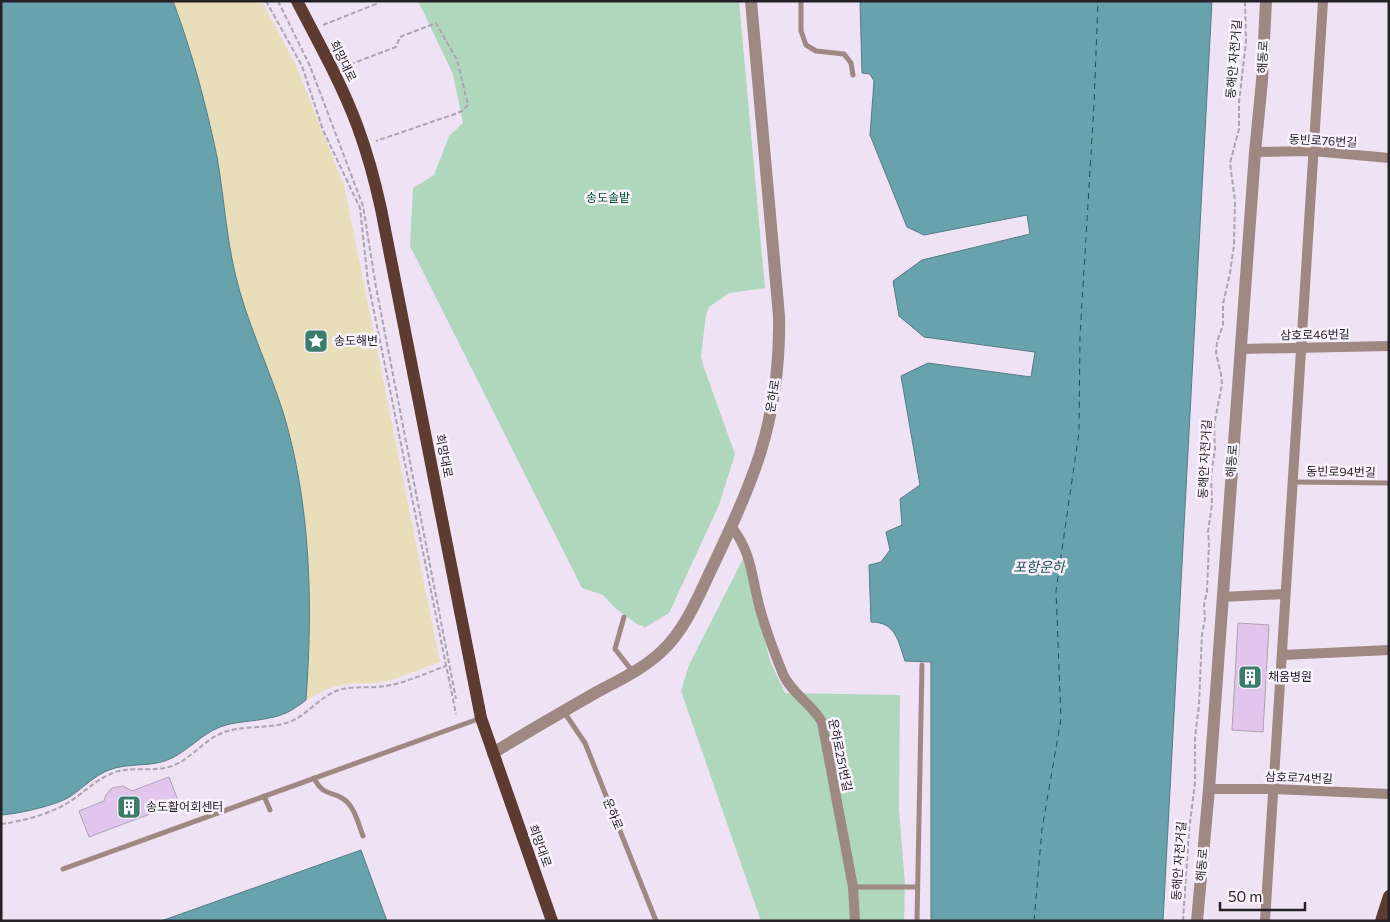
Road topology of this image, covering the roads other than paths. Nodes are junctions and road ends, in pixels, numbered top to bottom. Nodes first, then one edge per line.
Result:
1 (297, 1) edge
2 (751, 1) edge
3 (801, 1) edge
4 (1266, 1) edge
5 (1323, 1) edge
6 (853, 75) dead end
7 (1313, 151) junction
8 (1255, 152) junction
9 (1389, 158) edge
10 (1389, 346) edge
11 (1301, 348) junction
12 (1241, 349) junction
13 (1292, 482) junction
14 (1389, 483) edge
15 (731, 526) junction
16 (1285, 594) junction
17 (1222, 598) junction
18 (624, 617) dead end
19 (1389, 650) edge
20 (1282, 655) junction
21 (922, 665) dead end
22 (633, 672) junction
23 (564, 711) junction
24 (481, 718) junction
25 (492, 753) junction
26 (314, 778) junction
27 (1209, 789) junction
28 (1273, 789) junction
29 (1389, 794) edge
30 (264, 796) junction
31 (270, 810) dead end
32 (363, 836) dead end
33 (63, 869) dead end
34 (853, 887) junction
35 (917, 887) junction
36 (1389, 896) edge
37 (552, 921) edge
38 (656, 921) edge
39 (855, 921) edge
40 (916, 921) edge
41 (1197, 921) edge
42 (1265, 921) edge
43 (1381, 921) edge

1 - 24 main road, 희망대로
2 - 15 street, 운하로
3 - 6 lane
4 - 8 street, 해동로
5 - 7 street
7 - 8 street, 동빈로76번길
7 - 9 street, 동빈로76번길
7 - 11 street
8 - 12 street, 해동로
10 - 11 street, 삼호로46번길
11 - 12 street, 삼호로46번길
11 - 13 street
12 - 17 street, 해동로
13 - 14 lane, 동빈로94번길
13 - 16 street
15 - 22 street, 운하로
15 - 34 street, 운하로251번길
16 - 17 street
16 - 20 street
17 - 27 street, 해동로
18 - 22 lane
19 - 20 street
20 - 28 street
21 - 35 lane
22 - 23 street, 운하로
23 - 25 street, 운하로
23 - 38 lane, 운하로
24 - 25 main road, 희망대로
24 - 26 lane
25 - 37 main road, 희망대로
26 - 30 lane
26 - 32 lane
27 - 28 street, 삼호로74번길
27 - 41 street, 해동로
28 - 29 street, 삼호로74번길
28 - 42 street
30 - 31 lane
30 - 33 lane
34 - 35 lane
34 - 39 street, 운하로251번길
35 - 40 lane
36 - 43 main road

